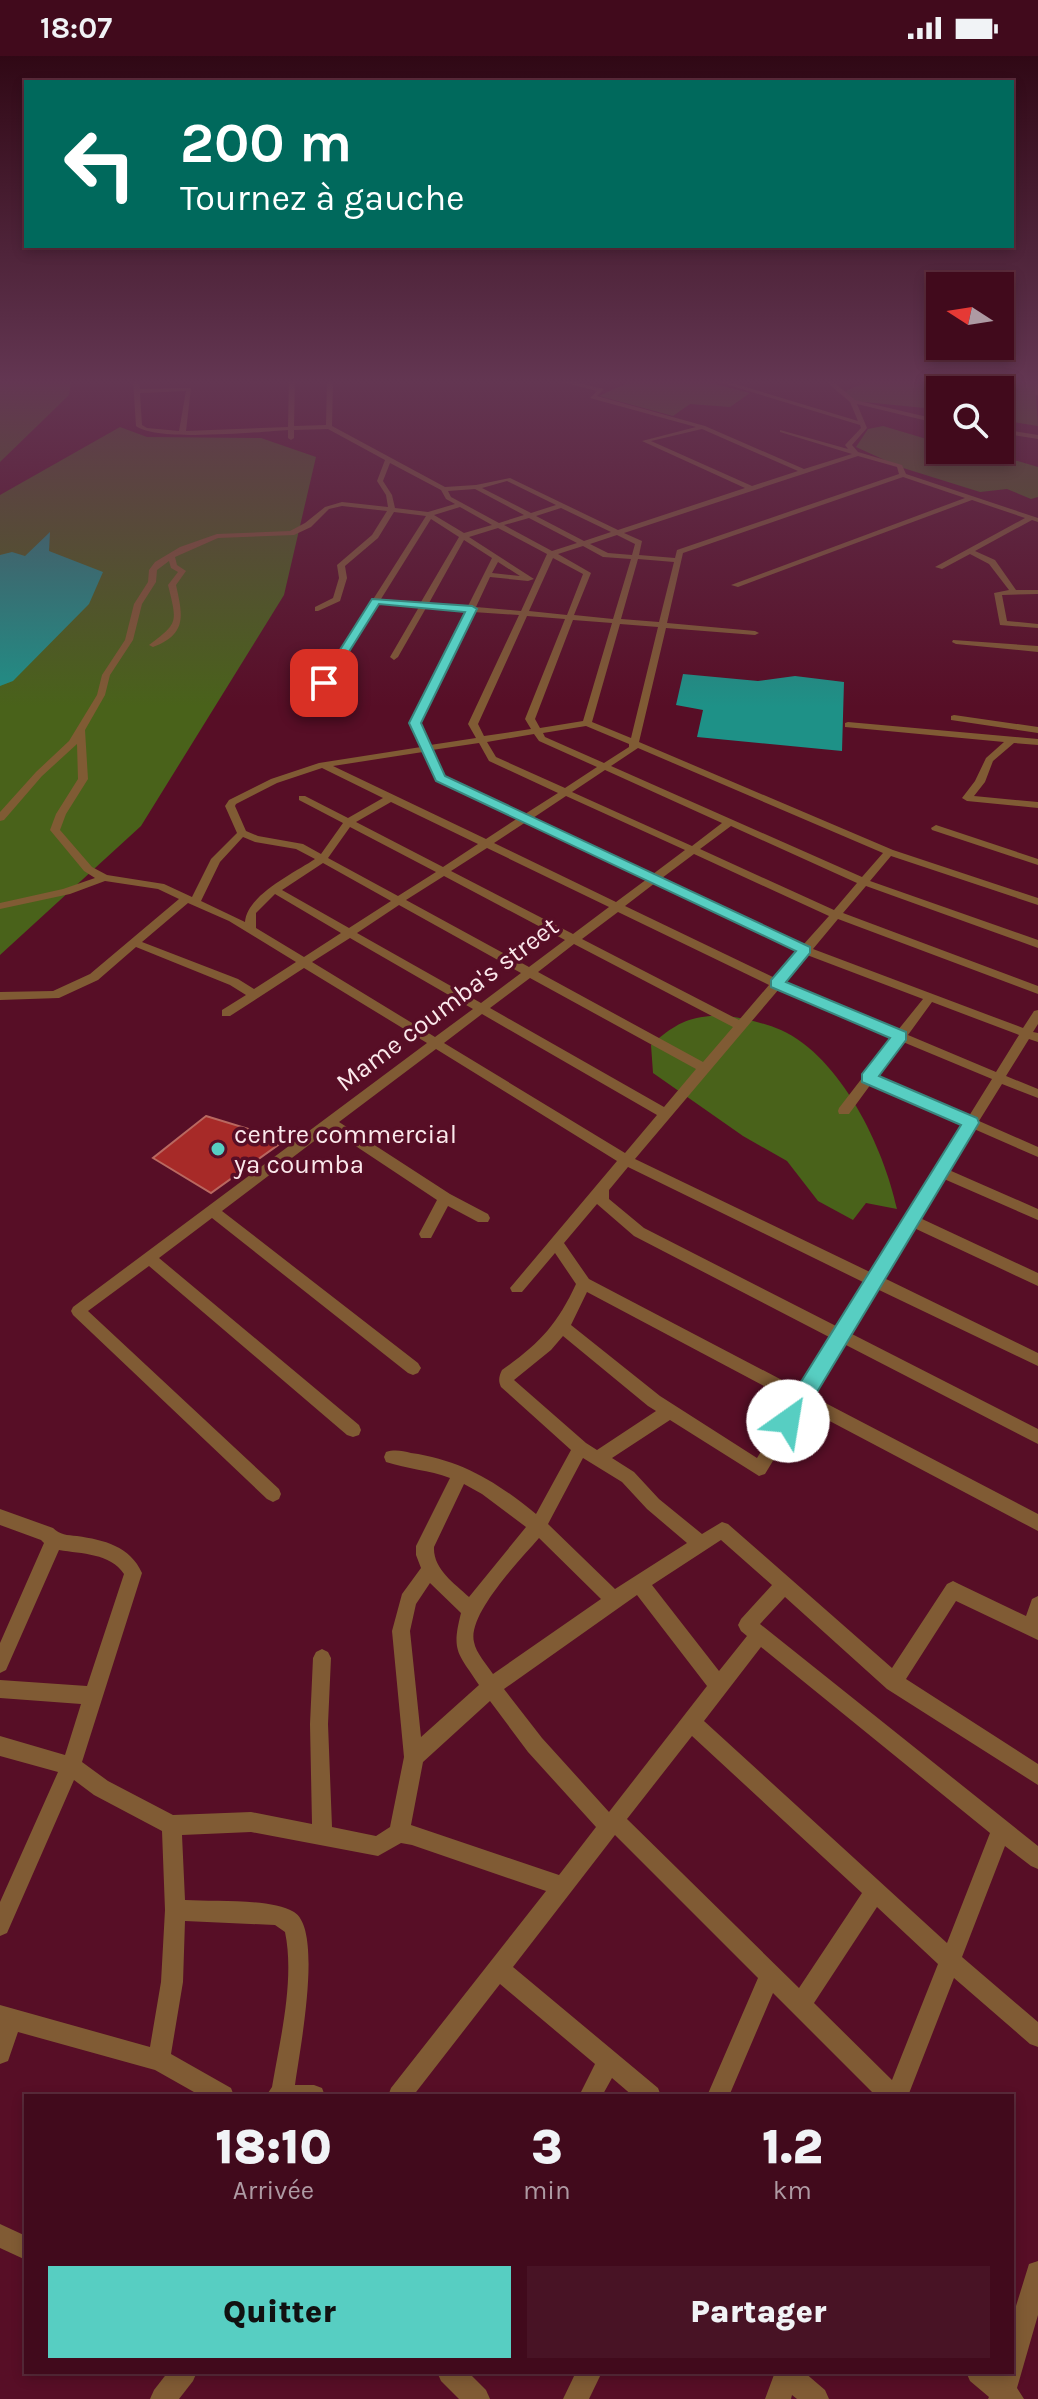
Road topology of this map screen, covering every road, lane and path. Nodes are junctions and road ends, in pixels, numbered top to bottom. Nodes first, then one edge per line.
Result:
1 (385, 488) edge
2 (455, 488) edge
3 (479, 488) edge
4 (528, 488) edge
5 (749, 488) edge
6 (864, 488) edge
7 (943, 488) edge
8 (444, 489) joint
9 (972, 498) junction
10 (460, 505) junction
11 (563, 505) junction
12 (392, 509) junction
13 (429, 514) junction
14 (530, 515) junction
15 (1034, 519) edge
16 (498, 525) junction
17 (617, 532) junction
18 (463, 536) junction
19 (584, 543) junction
20 (970, 551) junction
21 (551, 554) junction
22 (171, 556) junction
23 (496, 557) junction
24 (635, 557) junction
25 (678, 560) junction
26 (939, 567) dead end
27 (488, 575) junction
28 (535, 579) junction
29 (735, 585) dead end
30 (1013, 591) junction
31 (1038, 592) edge
32 (376, 601) junction
33 (424, 605) junction
34 (318, 609) dead end
35 (472, 609) junction
36 (524, 614) junction
37 (569, 618) junction
38 (616, 622) junction
39 (662, 625) junction
40 (1038, 626) edge
41 (755, 633) dead end
42 (956, 642) dead end
43 (153, 645) dead end
44 (1038, 649) edge
45 (394, 657) dead end
46 (324, 683) dead end
47 (954, 718) dead end
48 (587, 723) junction
49 (848, 725) dead end
50 (81, 729) junction
51 (1038, 730) edge
52 (537, 731) junction
53 (481, 740) junction
54 (1011, 740) junction
55 (634, 742) junction
56 (1038, 742) edge
57 (427, 748) junction
58 (322, 765) junction
59 (604, 767) junction
60 (565, 792) junction
61 (302, 798) dead end
62 (390, 798) junction
63 (1038, 805) edge
64 (0, 818) edge
65 (525, 818) junction
66 (349, 822) junction
67 (730, 822) junction
68 (936, 828) dead end
69 (242, 833) junction
70 (485, 844) junction
71 (694, 850) junction
72 (889, 852) junction
73 (322, 859) junction
74 (1038, 862) edge
75 (443, 871) junction
76 (104, 878) junction
77 (655, 879) junction
78 (864, 882) junction
79 (275, 890) junction
80 (191, 900) junction
81 (398, 901) junction
82 (1038, 902) edge
83 (0, 906) edge
84 (617, 907) junction
85 (834, 914) junction
86 (250, 929) junction
87 (349, 933) junction
88 (574, 939) junction
89 (135, 943) junction
90 (1038, 944) edge
91 (805, 950) junction
92 (305, 962) junction
93 (530, 973) junction
94 (777, 984) junction
95 (1038, 990) edge
96 (254, 995) junction
97 (0, 996) edge
98 (930, 997) junction
99 (482, 1009) junction
100 (226, 1013) dead end
101 (1038, 1014) edge
102 (740, 1026) junction
103 (900, 1036) junction
104 (1032, 1036) edge
105 (437, 1042) junction
106 (704, 1068) junction
107 (868, 1078) junction
108 (999, 1078) junction
109 (1038, 1094) edge
110 (844, 1111) dead end
111 (665, 1114) junction
112 (330, 1122) junction
113 (971, 1123) junction
114 (1038, 1152) edge
115 (626, 1160) junction
116 (941, 1172) junction
117 (602, 1189) junction
118 (445, 1198) junction
119 (212, 1211) junction
120 (1038, 1215) edge
121 (483, 1218) dead end
122 (911, 1220) junction
123 (426, 1234) dead end
124 (556, 1243) junction
125 (149, 1258) junction
126 (874, 1280) junction
127 (1038, 1280) edge
128 (584, 1283) junction
129 (517, 1288) dead end
130 (564, 1328) junction
131 (841, 1336) junction
132 (1038, 1360) edge
133 (413, 1368) dead end
134 (803, 1398) junction
135 (668, 1412) junction
136 (353, 1430) dead end
137 (1038, 1437) edge
138 (580, 1448) junction
139 (392, 1457) dead end
140 (597, 1459) junction
141 (461, 1472) junction
142 (273, 1494) dead end
143 (0, 1517) edge
144 (1038, 1523) edge
145 (538, 1526) junction
146 (54, 1541) junction
147 (700, 1543) junction
148 (430, 1569) junction
149 (639, 1583) junction
150 (784, 1585) junction
151 (614, 1600) junction
152 (1038, 1605) edge
153 (471, 1610) junction
154 (1035, 1629) edge
155 (759, 1635) junction
156 (322, 1658) dead end
157 (0, 1664) edge
158 (894, 1682) junction
159 (719, 1686) junction
160 (491, 1687) junction
161 (0, 1689) edge
162 (94, 1696) junction
163 (691, 1722) junction
164 (0, 1746) edge
165 (414, 1757) junction
166 (71, 1766) junction
167 (1038, 1775) edge
168 (612, 1823) junction
169 (172, 1825) junction
170 (1002, 1829) junction
171 (322, 1833) junction
172 (399, 1833) junction
173 (1038, 1859) edge
174 (563, 1886) junction
175 (875, 1891) junction
176 (175, 1910) junction
177 (0, 1926) edge
178 (950, 1960) junction
179 (498, 1969) junction
180 (770, 1975) junction
181 (800, 2005) junction
182 (6, 2018) edge
183 (1038, 2036) edge
184 (0, 2053) edge
185 (159, 2060) junction
186 (609, 2061) junction
187 (407, 2093) edge
188 (219, 2094) edge
189 (280, 2094) edge
190 (591, 2094) edge
191 (648, 2094) edge
192 (719, 2094) edge
193 (892, 2094) edge
194 (895, 2094) edge
195 (0, 2236) edge
196 (24, 2247) edge
197 (1038, 2273) edge
198 (1014, 2354) edge
199 (182, 2374) edge
200 (452, 2374) edge
201 (588, 2374) edge
202 (788, 2374) edge
203 (789, 2374) edge
204 (982, 2374) edge
205 (1006, 2390) edge
206 (163, 2399) edge
207 (477, 2399) edge
208 (576, 2399) edge
209 (778, 2399) edge
210 (816, 2399) edge

1 - 12 street
2 - 8 street
3 - 14 street
4 - 11 street
5 - 17 street
6 - 25 street
7 - 9 street
8 - 10 street
9 - 15 street
9 - 29 street
10 - 13 street
10 - 16 street
11 - 14 street
11 - 17 street
12 - 13 street
12 - 22 street
12 - 34 street
13 - 18 street
13 - 32 street
14 - 16 street
14 - 19 street
15 - 20 street
16 - 18 street
16 - 21 street
17 - 19 street
17 - 24 street
18 - 23 street
18 - 33 street
19 - 21 street
19 - 24 street
20 - 26 street
20 - 30 street
21 - 28 street
21 - 37 street
22 - 43 street
22 - 50 street
23 - 27 street
23 - 28 street
24 - 25 street
24 - 38 street
25 - 39 street
27 - 28 street
27 - 35 street
28 - 36 street
30 - 31 street
30 - 40 street
32 - 33 street
32 - 46 street
33 - 35 street
33 - 45 street
35 - 36 street
35 - 57 street
36 - 37 street
36 - 53 street
37 - 38 street
37 - 52 street
38 - 39 street
38 - 48 street
39 - 41 street
39 - 55 street
42 - 44 street
47 - 51 street
48 - 52 street
48 - 55 street
49 - 54 street
50 - 64 street
50 - 76 street
52 - 53 street
52 - 59 street
53 - 57 street
53 - 60 street
54 - 56 street
54 - 63 street
55 - 59 street
55 - 72 street
57 - 58 street
57 - 65 street
58 - 62 street
58 - 69 street
59 - 60 street
59 - 67 street
60 - 65 street
60 - 71 street
61 - 66 street
62 - 66 street
62 - 70 street
65 - 70 street
65 - 77 street
66 - 73 street
66 - 75 street
67 - 71 street, Mame coumba's street
67 - 78 street
68 - 74 street
69 - 73 street
69 - 80 street
70 - 75 street
70 - 84 street
71 - 77 street, Mame coumba's street
71 - 85 street
72 - 78 street
72 - 82 street
73 - 79 street
73 - 81 street
75 - 81 street
75 - 88 street
76 - 80 street
76 - 83 street
77 - 84 street, Mame coumba's street
77 - 91 street
78 - 85 street
78 - 90 street
79 - 86 street
79 - 87 street
80 - 86 street
80 - 89 street
81 - 87 street
81 - 93 street
84 - 88 street, Mame coumba's street
84 - 94 street
85 - 91 street
85 - 95 street
86 - 92 street
87 - 92 street
87 - 99 street
88 - 93 street, Mame coumba's street
88 - 102 street
89 - 96 street
89 - 97 street
91 - 94 street
91 - 98 street
92 - 96 street
92 - 105 street
93 - 99 street, Mame coumba's street
93 - 106 street
94 - 102 street
94 - 103 street
96 - 100 street
98 - 103 street
98 - 104 street
99 - 105 street, Mame coumba's street
99 - 111 street
101 - 104 street
102 - 106 street
103 - 107 street
103 - 108 street
104 - 108 street
105 - 112 street, Mame coumba's street
105 - 115 street
106 - 111 street
107 - 110 street
107 - 113 street
108 - 109 street
108 - 113 street
111 - 115 street
112 - 118 street
112 - 119 street, Mame coumba's street
113 - 114 street
113 - 116 street
115 - 117 street
115 - 126 street
116 - 120 street
116 - 122 street
117 - 124 street
117 - 131 street
118 - 121 street
118 - 123 street
119 - 125 street, Mame coumba's street
119 - 133 street
122 - 126 street
122 - 127 street
124 - 128 street
124 - 129 street
125 - 136 street
125 - 142 street, Mame coumba's street
126 - 131 street
126 - 132 street
128 - 130 street
128 - 134 street
130 - 135 street
130 - 138 street
131 - 134 street
131 - 137 street
134 - 135 street
134 - 144 street
135 - 140 street
138 - 140 street
138 - 145 street
139 - 141 street
140 - 147 street
141 - 145 street
141 - 148 street
143 - 146 street
145 - 151 street
145 - 153 street
146 - 157 street
146 - 162 street
147 - 149 street
147 - 150 street
148 - 153 street
148 - 165 street
149 - 151 street
149 - 159 street
150 - 155 street
150 - 158 street
151 - 160 street
152 - 154 street
153 - 160 street
154 - 158 street
155 - 159 street
155 - 170 street
156 - 171 street
158 - 167 street
159 - 163 street
160 - 165 street
160 - 168 street
161 - 162 street
162 - 166 street
163 - 168 street
163 - 175 street
164 - 166 street
165 - 172 street
166 - 169 street
166 - 177 street
168 - 174 street
168 - 180 street
169 - 171 street
169 - 176 street
170 - 173 street
170 - 178 street
171 - 172 street
172 - 174 street
174 - 179 street
175 - 178 street
175 - 181 street
176 - 185 street
176 - 189 street
178 - 183 street
178 - 194 street
179 - 186 street
179 - 187 street
180 - 181 street
180 - 192 street
181 - 193 street
182 - 184 street
182 - 185 street
185 - 188 street
186 - 190 street
186 - 191 street
195 - 196 street
197 - 198 street
199 - 206 street
200 - 207 street
201 - 208 street
202 - 209 street
203 - 210 street
204 - 205 street

